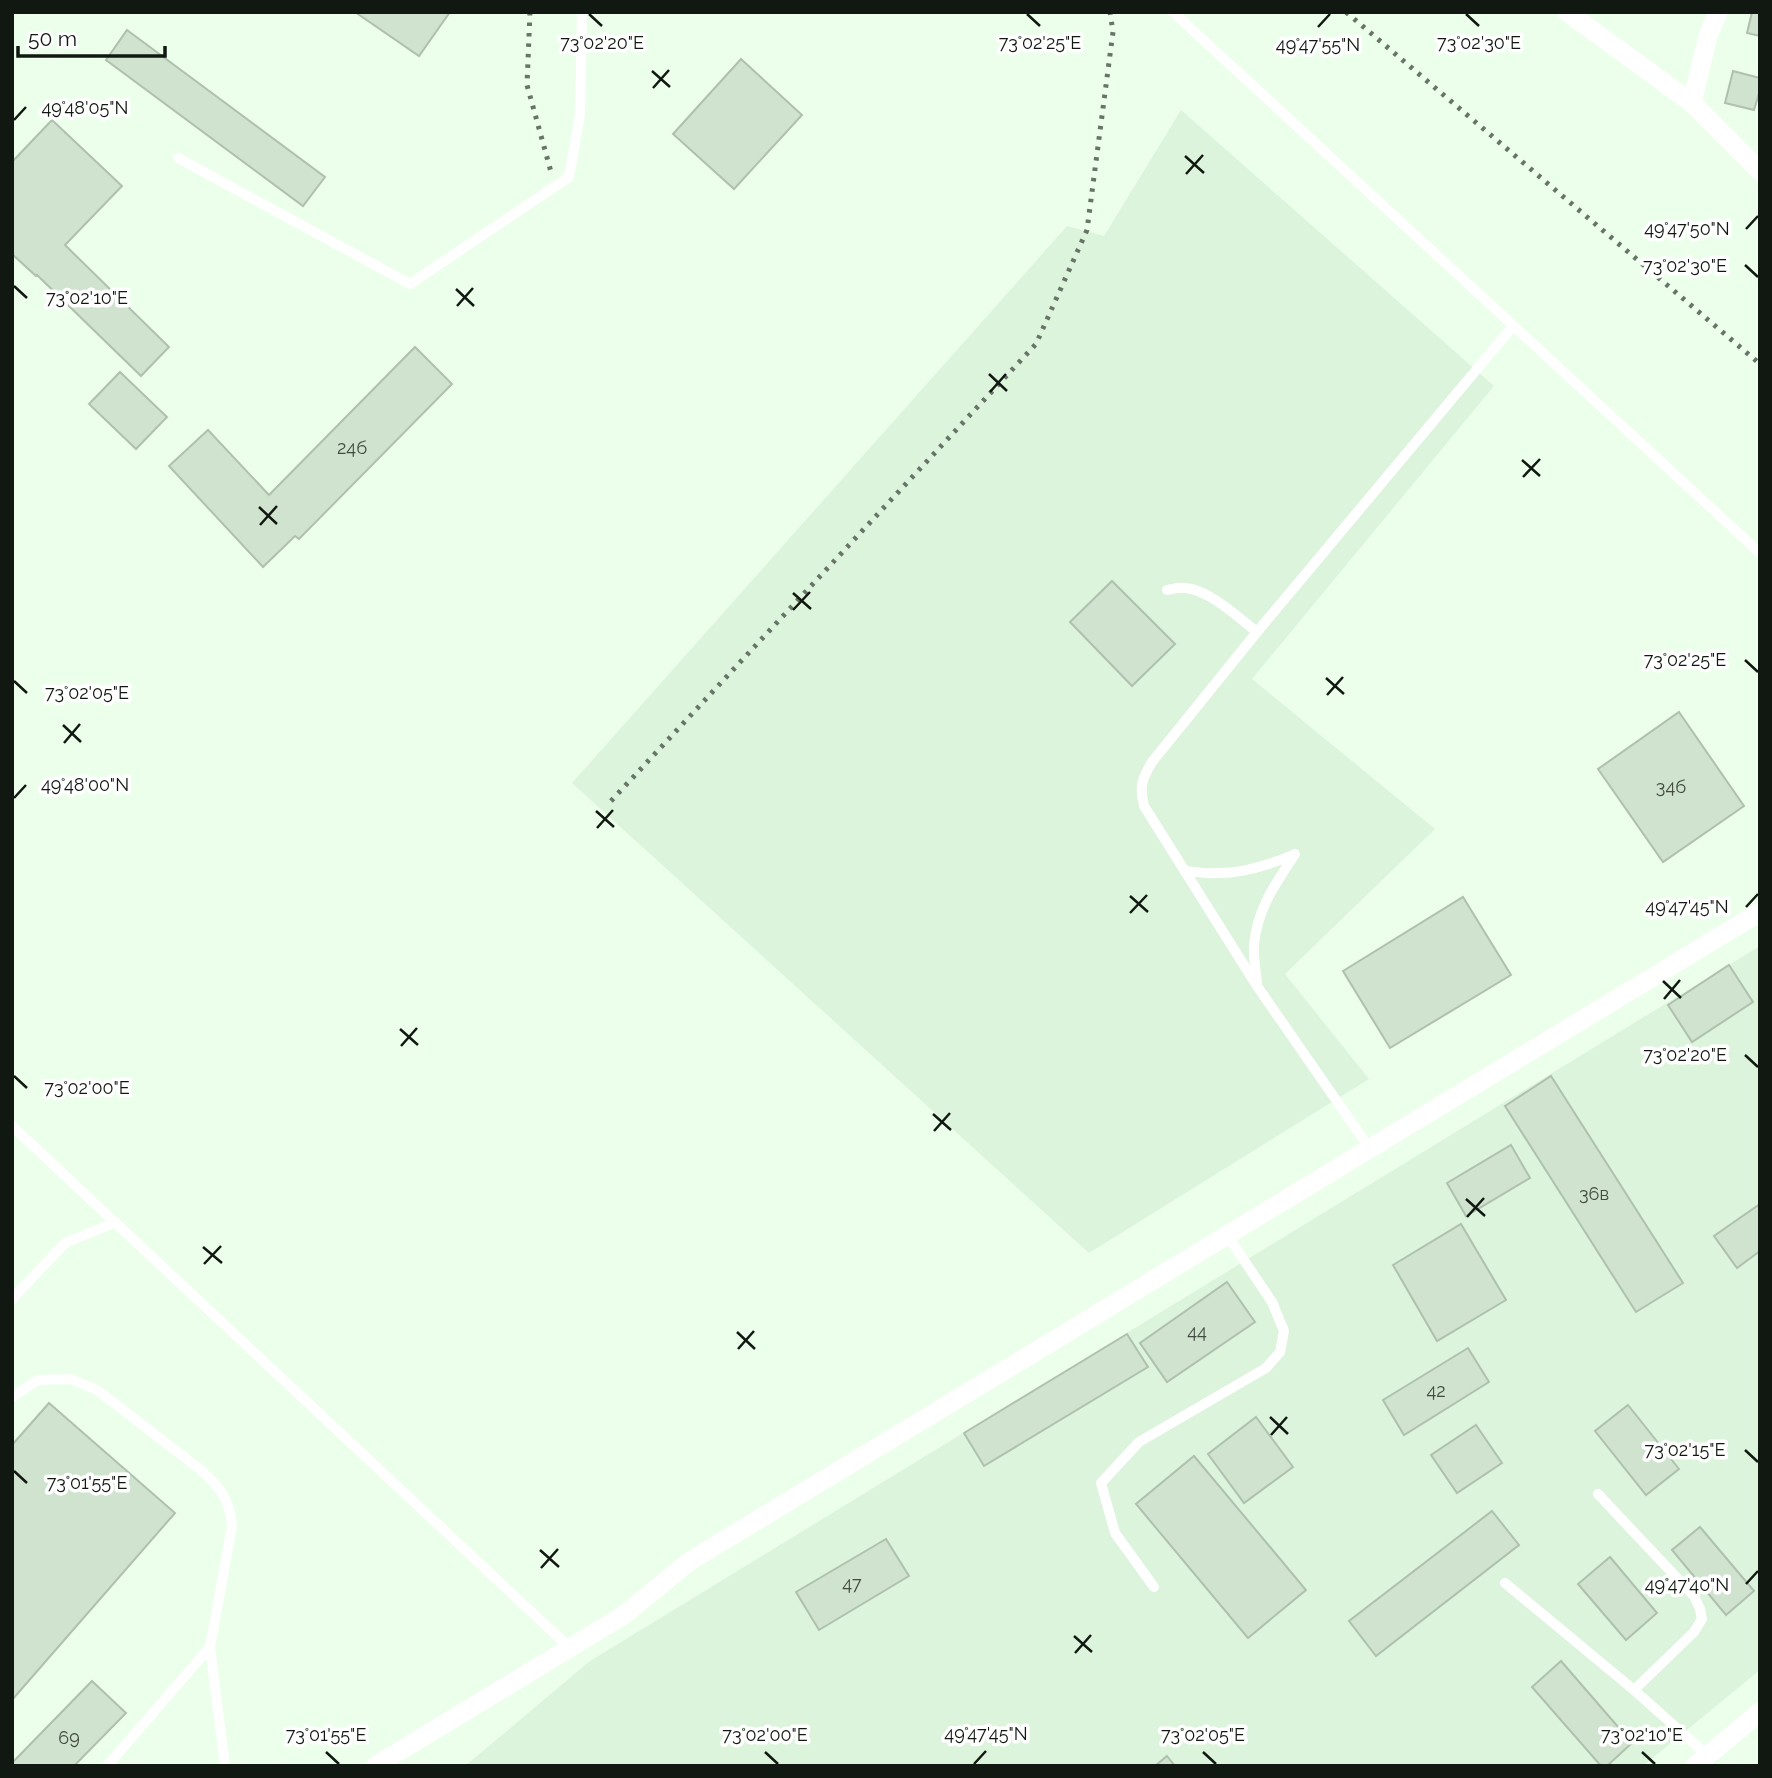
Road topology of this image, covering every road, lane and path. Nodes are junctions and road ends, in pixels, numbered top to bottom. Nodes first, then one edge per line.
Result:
1 (582, 12) edge
2 (1173, 12) edge
3 (1567, 12) edge
4 (1718, 12) edge
5 (1692, 103) junction
6 (178, 158) dead end
7 (1760, 171) edge
8 (1513, 326) junction
9 (1760, 553) edge
10 (1167, 590) dead end
11 (1257, 632) junction
12 (1185, 871) junction
13 (1760, 912) edge
14 (1258, 986) junction
15 (12, 1126) edge
16 (1370, 1149) junction
17 (116, 1222) junction
18 (1227, 1235) junction
19 (12, 1299) edge
20 (12, 1397) edge
21 (1598, 1494) dead end
22 (1505, 1583) dead end
23 (1154, 1587) dead end
24 (210, 1647) junction
25 (570, 1648) junction
26 (1634, 1690) junction
27 (1760, 1712) edge
28 (1701, 1760) edge
29 (107, 1766) edge
30 (225, 1766) edge
31 (375, 1766) edge

1 - 6 lane
2 - 8 lane
3 - 5 street
4 - 5 street
5 - 7 street
8 - 9 lane
8 - 11 lane
10 - 11 lane
11 - 12 lane
12 - 14 lane
12 - 14 lane
13 - 16 street
14 - 16 lane
15 - 17 lane
16 - 18 street
17 - 19 lane
17 - 25 lane
18 - 23 lane
18 - 25 street
20 - 24 lane
21 - 26 lane
22 - 26 lane
24 - 29 lane
24 - 30 lane
25 - 31 street
26 - 28 lane
27 - 28 street

